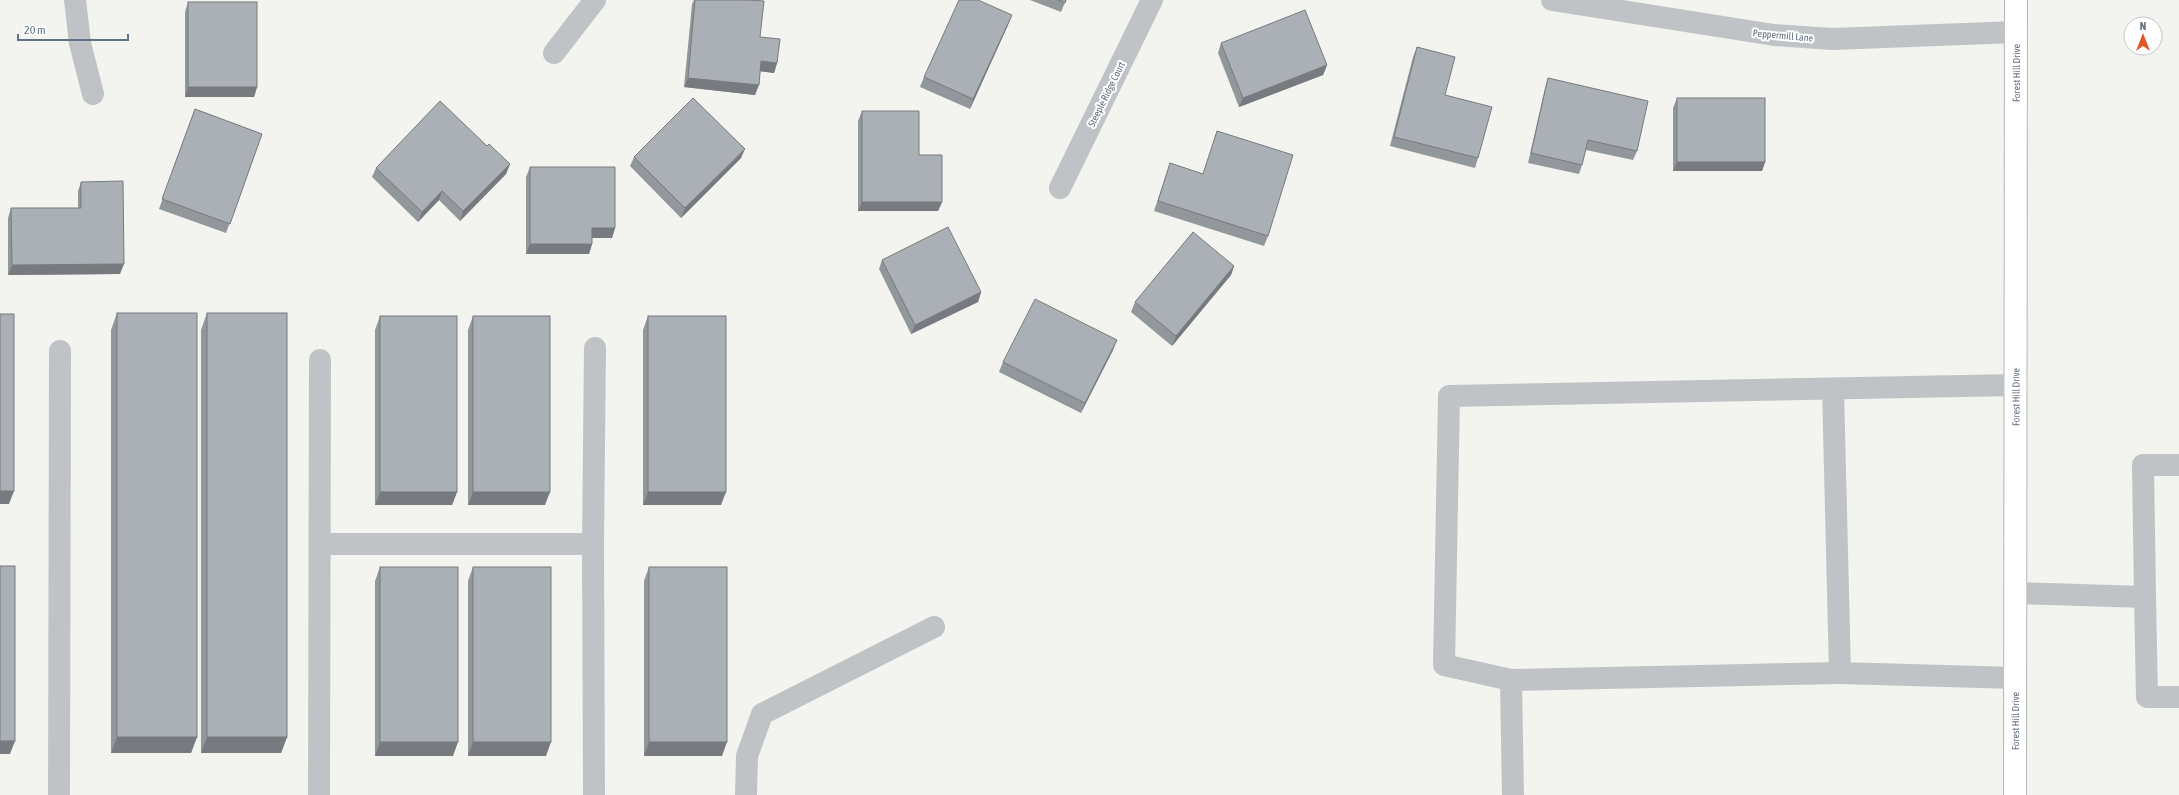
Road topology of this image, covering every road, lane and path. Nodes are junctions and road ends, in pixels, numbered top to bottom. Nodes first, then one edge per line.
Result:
1 (75, 0) edge
2 (595, 0) edge
3 (1152, 0) edge
4 (1552, 0) edge
5 (2016, 0) edge
6 (2017, 32) junction
7 (554, 53) dead end
8 (93, 94) dead end
9 (1060, 188) dead end
10 (595, 348) dead end
11 (60, 351) dead end
12 (320, 360) dead end
13 (2016, 385) junction
14 (1833, 389) junction
15 (2179, 465) edge
16 (320, 544) junction
17 (593, 544) junction
18 (2015, 593) junction
19 (2145, 597) junction
20 (934, 627) dead end
21 (1840, 673) junction
22 (2015, 678) junction
23 (1511, 680) junction
24 (2179, 697) edge
25 (59, 795) edge
26 (319, 795) edge
27 (594, 795) edge
28 (746, 795) edge
29 (1513, 795) edge
30 (2015, 795) edge

1 - 8 street
2 - 7 street
3 - 9 street, Steeple Ridge Court
4 - 6 street, Peppermill Lane
5 - 6 main road, Forest Hill Drive
6 - 13 main road, Forest Hill Drive
10 - 17 street
11 - 25 street
12 - 16 street
13 - 14 street
13 - 18 main road, Forest Hill Drive
14 - 21 street
14 - 23 street
15 - 19 street
16 - 17 street
16 - 26 street
17 - 27 street
18 - 19 street
18 - 22 main road, Forest Hill Drive
19 - 24 street
20 - 28 street
21 - 22 street
21 - 23 street
22 - 30 main road, Forest Hill Drive
23 - 29 street

